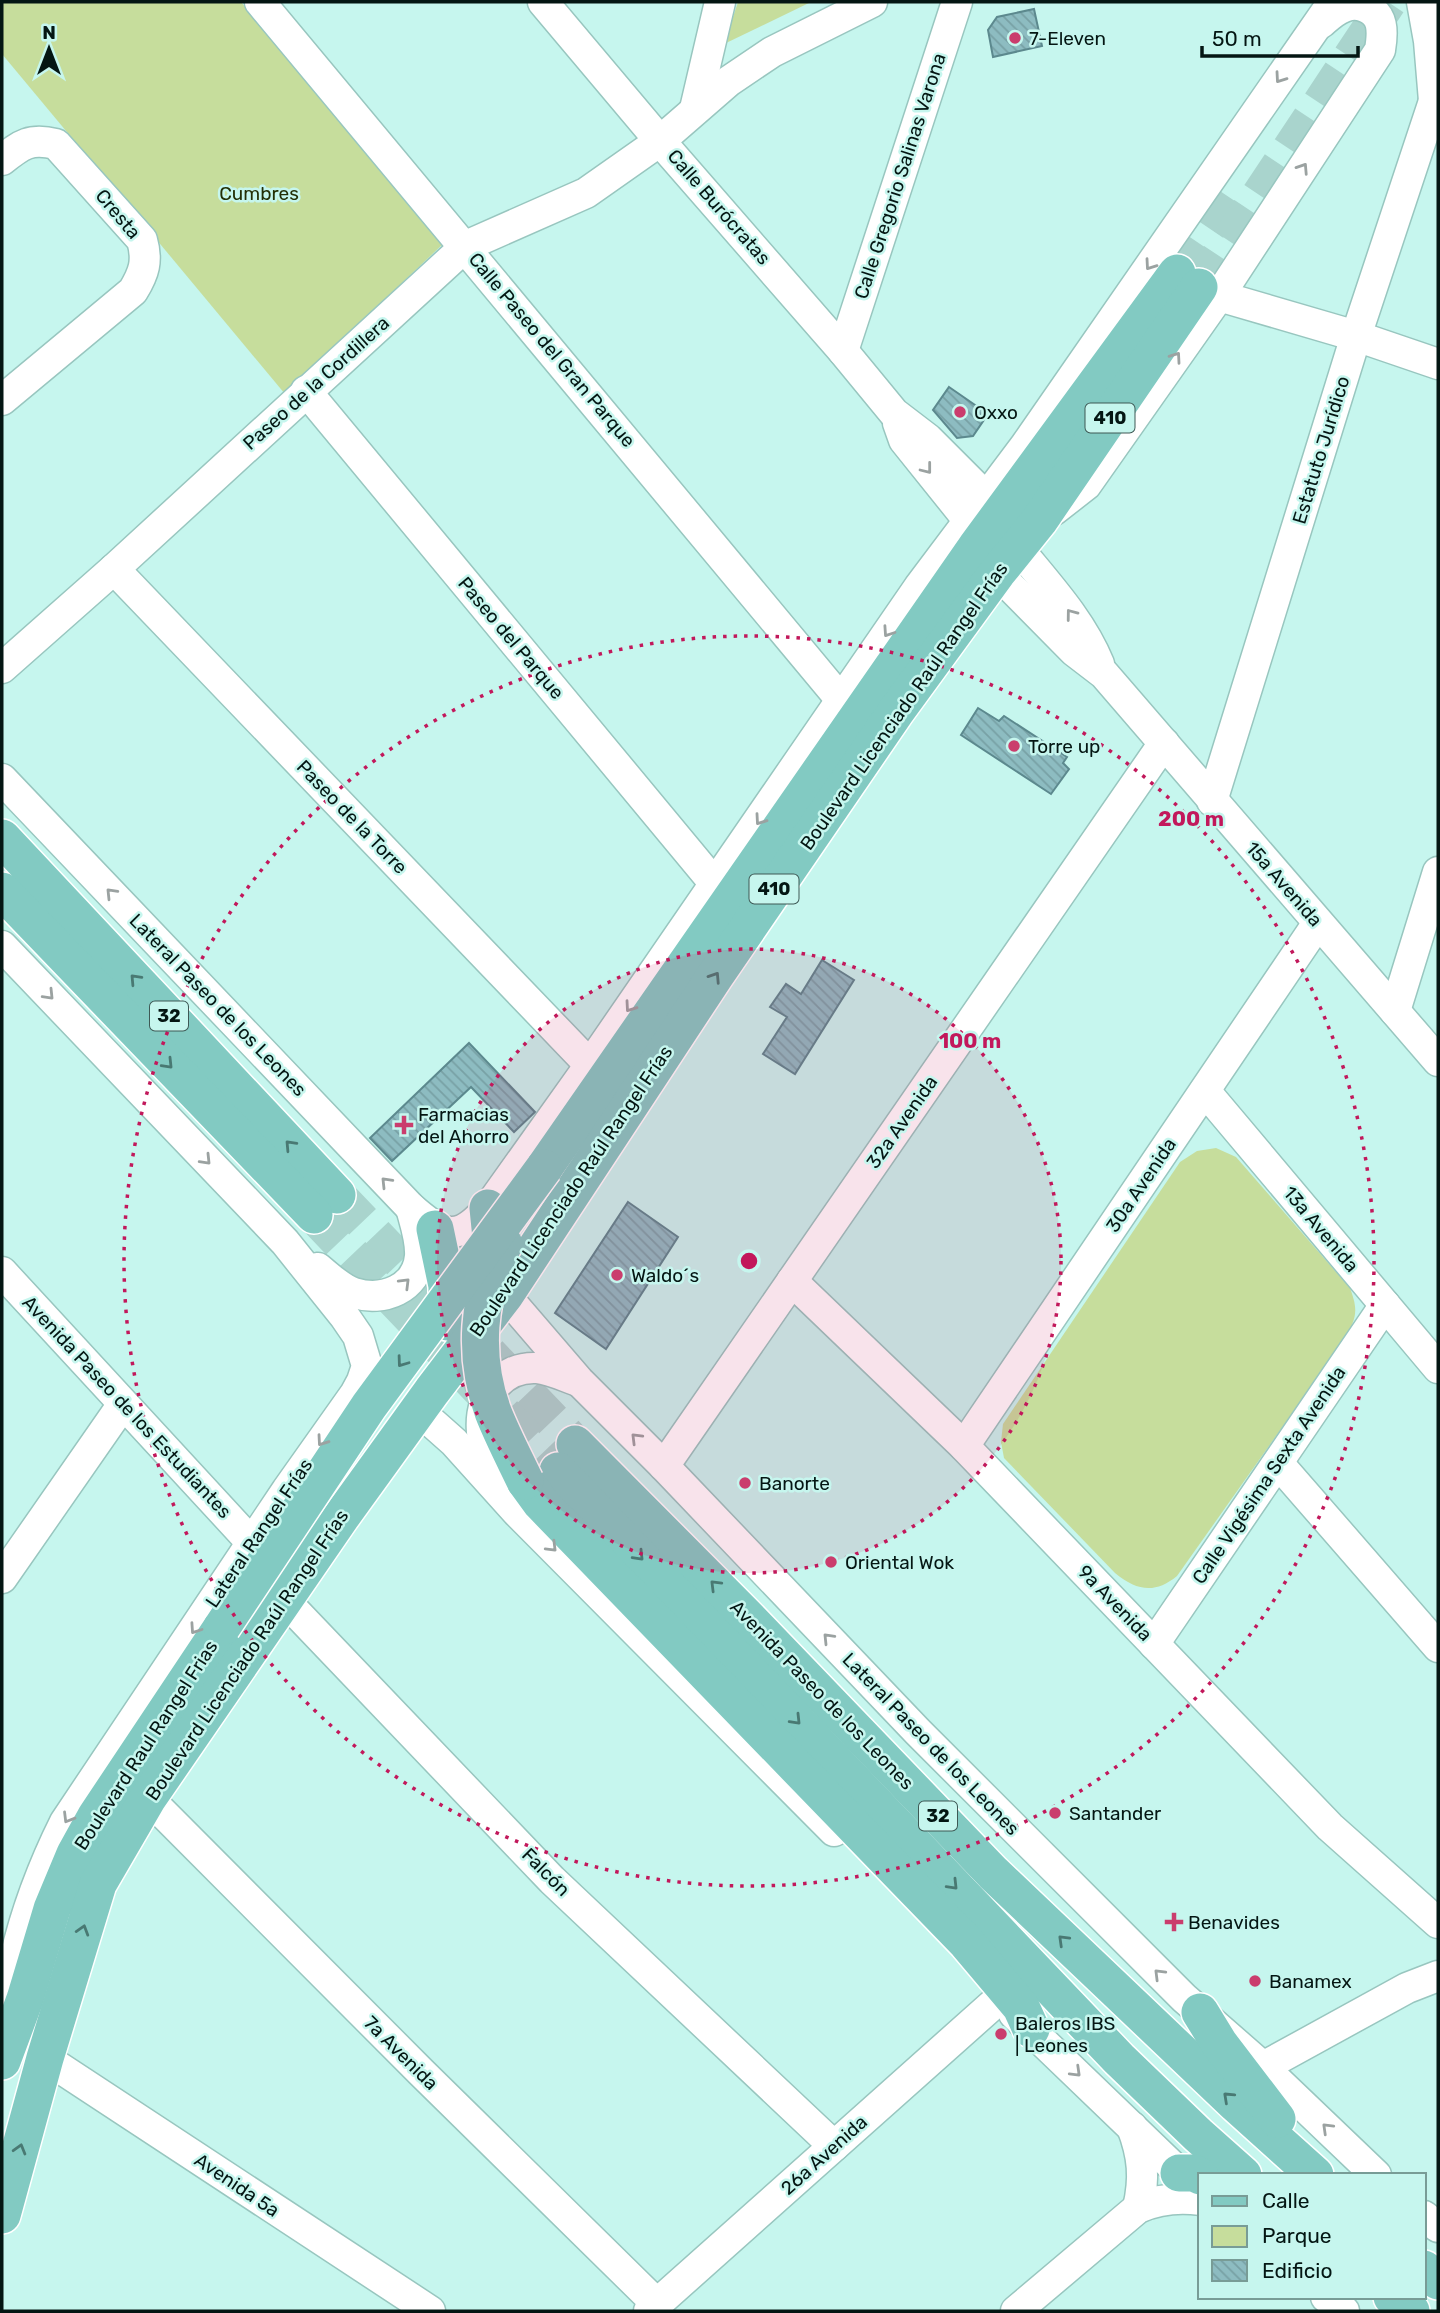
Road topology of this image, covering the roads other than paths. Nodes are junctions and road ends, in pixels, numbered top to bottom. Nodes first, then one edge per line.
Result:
1 (260, 2) edge
2 (543, 2) edge
3 (720, 2) edge
4 (872, 2) edge
5 (957, 2) edge
6 (1333, 2) edge
7 (1405, 2) edge
8 (1422, 2) edge
9 (1315, 15) edge
10 (1429, 41) junction
11 (1436, 95) edge
12 (695, 109) junction
13 (660, 141) junction
14 (10, 154) edge
15 (466, 246) junction
16 (1198, 286) junction
17 (1356, 337) junction
18 (843, 351) junction
19 (1438, 364) edge
20 (306, 391) junction
21 (2, 400) edge
22 (1024, 446) joint
23 (999, 531) junction
24 (114, 569) junction
25 (919, 587) joint
26 (2, 668) edge
27 (842, 701) junction
28 (1164, 743) junction
29 (2, 779) edge
30 (1212, 801) junction
31 (2, 838) edge
32 (1438, 872) edge
33 (715, 884) junction
34 (2, 891) edge
35 (1318, 923) junction
36 (2, 946) edge
37 (1395, 1011) junction
38 (1434, 1049) edge
39 (590, 1065) junction
40 (1205, 1091) junction
41 (544, 1168) junction
42 (488, 1208) junction
43 (423, 1218) junction
44 (542, 1238) junction
45 (285, 1242) junction
46 (2, 1272) edge
47 (792, 1282) junction
48 (505, 1295) junction
49 (1385, 1305) junction
50 (1438, 1368) edge
51 (579, 1381) junction
52 (425, 1401) junction
53 (123, 1404) junction
54 (964, 1446) junction
55 (1278, 1463) junction
56 (664, 1466) junction
57 (544, 1477) junction
58 (287, 1490) junction
59 (341, 1517) junction
60 (252, 1543) junction
61 (7, 1558) edge
62 (277, 1593) junction
63 (222, 1627) joint
64 (1154, 1644) junction
65 (1438, 1647) edge
66 (148, 1798) junction
67 (13, 1917) edge
68 (1438, 1923) edge
69 (1438, 1976) edge
70 (999, 1999) junction
71 (1200, 2012) junction
72 (1031, 2029) junction
73 (2, 2053) edge
74 (45, 2058) junction
75 (2, 2061) edge
76 (1263, 2067) junction
77 (1131, 2127) junction
78 (834, 2147) junction
79 (1283, 2147) junction
80 (1241, 2173) edge
81 (1313, 2173) edge
82 (1374, 2173) edge
83 (1195, 2185) edge
84 (1138, 2208) junction
85 (2, 2214) edge
86 (1329, 2299) edge
87 (1395, 2299) edge
88 (653, 2308) edge
89 (430, 2311) edge
90 (1016, 2311) edge
91 (1344, 2311) edge
92 (1411, 2311) edge

1 - 15 street, Calle Paseo del Gran Parque
2 - 13 street, Calle Burócratas
3 - 12 street
4 - 12 street, Paseo de la Cordillera
5 - 18 street, Calle Gregorio Salinas Varona
6 - 9 street
7 - 10 street
8 - 10 street
16 -> 9 street
9 -> 22 street
10 - 11 street
11 - 17 street, Estatuto Jurídico
12 - 13 street, Paseo de la Cordillera
13 - 15 street, Paseo de la Cordillera
13 - 18 street, Calle Burócratas
14 - 21 street, Cresta
15 - 20 street, Paseo de la Cordillera
15 - 27 street, Calle Paseo del Gran Parque
16 - 17 street
16 - 23 main road, Boulevard Licenciado Raúl Rangel Frías / 410
23 -> 16 street
17 - 19 street
17 - 30 street, Estatuto Jurídico
18 - 23 street, Calle Burócratas
20 - 24 street, Paseo de la Cordillera
20 - 33 street, Paseo del Parque
22 - 23 main road
23 - 25 main road
23 - 28 street, 15a Avenida
23 - 41 main road, Boulevard Licenciado Raúl Rangel Frías / 410
44 -> 23 main road, Boulevard Licenciado Raúl Rangel Frías / 410
24 - 26 street, Paseo de la Cordillera
24 - 39 street, Paseo de la Torre
25 -> 27 street
27 -> 33 street
28 - 30 street, 15a Avenida
28 - 47 street, 32a Avenida
43 -> 29 street, Lateral Paseo de los Leones
30 - 35 street, 15a Avenida
34 -> 31 main road, 32
32 - 37 street
33 -> 39 street
35 - 37 street, 15a Avenida
35 - 40 street, 30a Avenida
36 -> 45 street
37 - 38 street, 15a Avenida
39 - 42 street
40 - 49 street, 13a Avenida
40 - 54 street, 30a Avenida
41 - 57 main road, bridge
41 -> 63 main road, Boulevard Licenciado Raúl Rangel Frías / 410, bridge
42 - 43 street
42 - 44 main road
45 -> 43 street
43 - 52 main road
44 - 48 main road, Boulevard Licenciado Raúl Rangel Frías / 410
45 -> 58 street, Lateral Rangel Frías
46 - 53 street, Avenida Paseo de los Estudiantes
47 - 54 street, 9a Avenida
47 - 56 street, 32a Avenida
48 - 51 street, Lateral Paseo de los Leones
48 - 52 main road, Boulevard Licenciado Raúl Rangel Frías / 410
49 - 50 street, 13a Avenida
49 - 55 street, Calle Vigésima Sexta Avenida
56 -> 51 street, Lateral Paseo de los Leones
51 - 57 street
52 - 57 street
52 - 59 main road, Boulevard Licenciado Raúl Rangel Frías / 410
53 - 60 street, Avenida Paseo de los Estudiantes
53 - 61 street
54 - 64 street, 9a Avenida
55 - 64 street, Calle Vigésima Sexta Avenida
55 - 65 street
71 -> 56 street, Lateral Paseo de los Leones
57 -> 70 street
57 - 72 main road
79 -> 57 main road, Avenida Paseo de los Leones / 32
57 -> 80 main road, Avenida Paseo de los Leones / 32
58 - 59 main road
58 - 60 street, Lateral Rangel Frías
59 - 62 main road, Boulevard Licenciado Raúl Rangel Frías / 410
60 - 62 main road
60 -> 67 street, Lateral Rangel Frías
62 - 66 main road, Boulevard Licenciado Raúl Rangel Frías
62 - 78 street, Falcón
63 - 75 main road, Boulevard Raul Rangel Frias / 410
64 - 68 street, 9a Avenida
74 -> 66 main road, Boulevard Licenciado Raúl Rangel Frías
66 - 88 street, 7a Avenida
67 - 73 street, Lateral Rangel Frías
69 - 76 street
70 - 72 street
70 - 78 street, 26a Avenida
71 - 76 street, Lateral Paseo de los Leones
71 - 79 main road
72 -> 77 street
85 -> 74 main road, Boulevard Licenciado Raúl Rangel Frías
74 - 89 street, Avenida 5a
82 -> 76 street, Lateral Paseo de los Leones
77 - 83 street
77 - 84 street
78 - 88 street, 26a Avenida
79 - 81 main road, Avenida Paseo de los Leones / 32
83 - 84 street
84 - 90 street
86 - 91 street
87 - 92 main road

